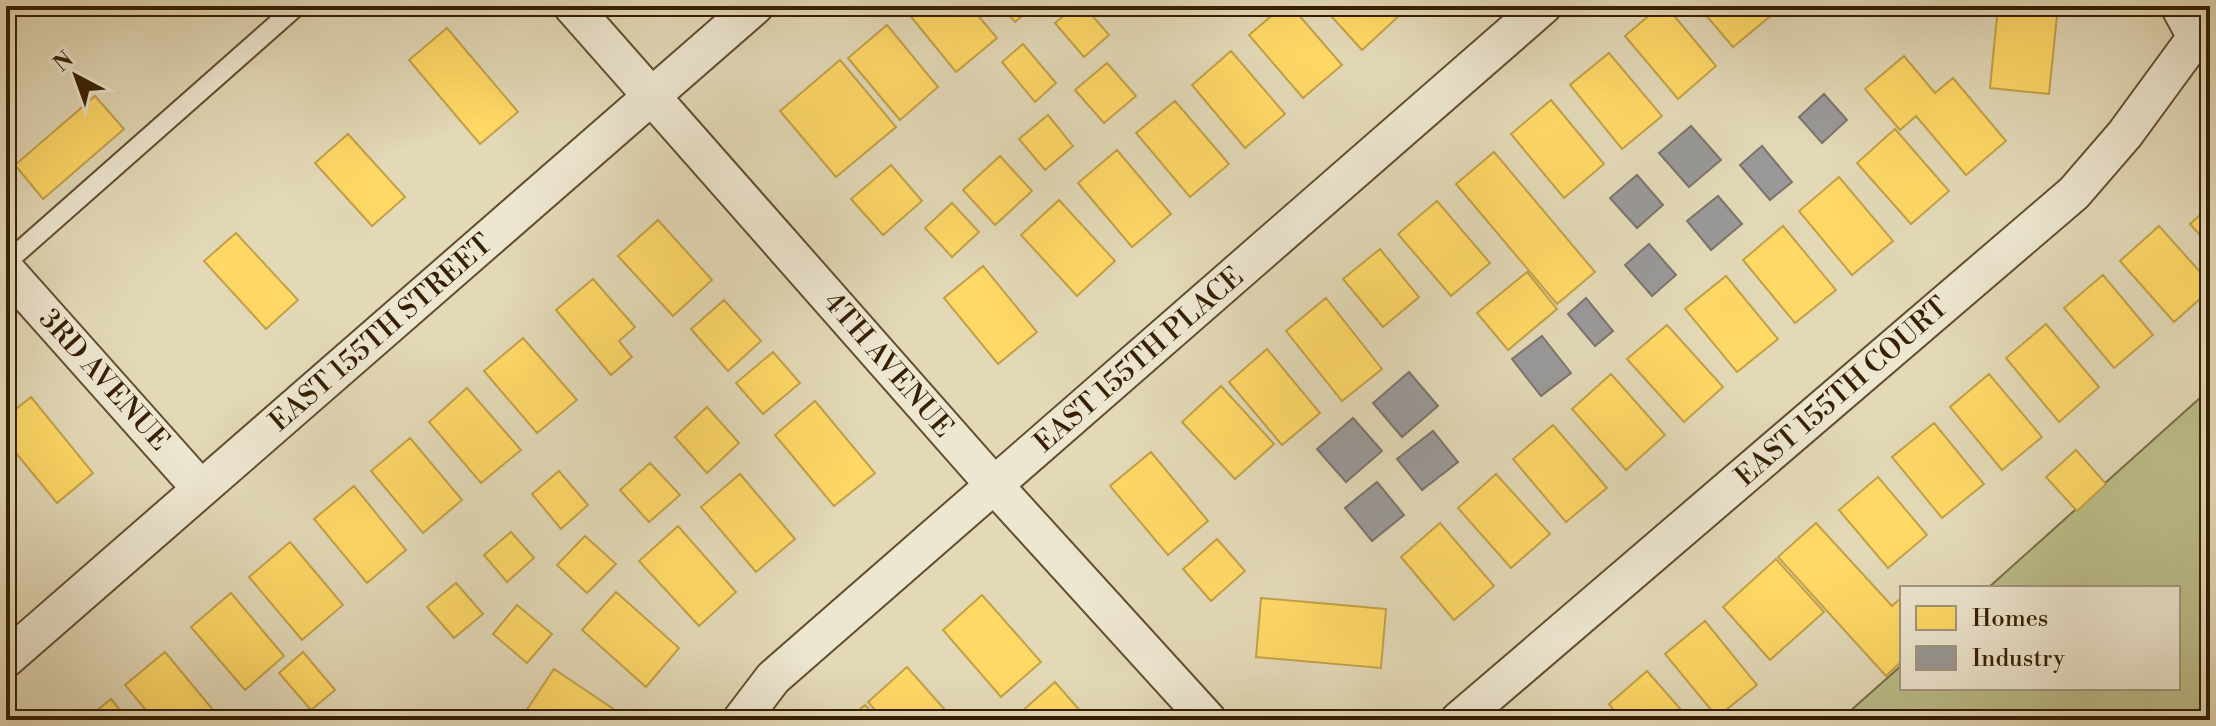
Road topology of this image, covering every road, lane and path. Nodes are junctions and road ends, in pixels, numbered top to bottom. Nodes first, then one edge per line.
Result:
1 (297, 6) edge
2 (572, 6) edge
3 (755, 6) edge
4 (1543, 6) edge
5 (2188, 21) edge
6 (651, 96) junction
7 (6, 263) edge
8 (6, 270) edge
9 (995, 486) junction
10 (201, 489) junction
11 (6, 659) edge
12 (741, 720) edge
13 (1208, 720) edge
14 (1459, 720) edge

1 - 7 lane
2 - 6 street, 4TH AVENUE
3 - 6 street, EAST 155TH STREET
4 - 9 street, EAST 155TH PLACE
5 - 14 street, EAST 155TH COURT
6 - 9 street, 4TH AVENUE
6 - 10 street, EAST 155TH STREET
8 - 10 street, 3RD AVENUE
9 - 12 street, EAST 155TH PLACE
9 - 13 street, 4TH AVENUE
10 - 11 street, EAST 155TH STREET

